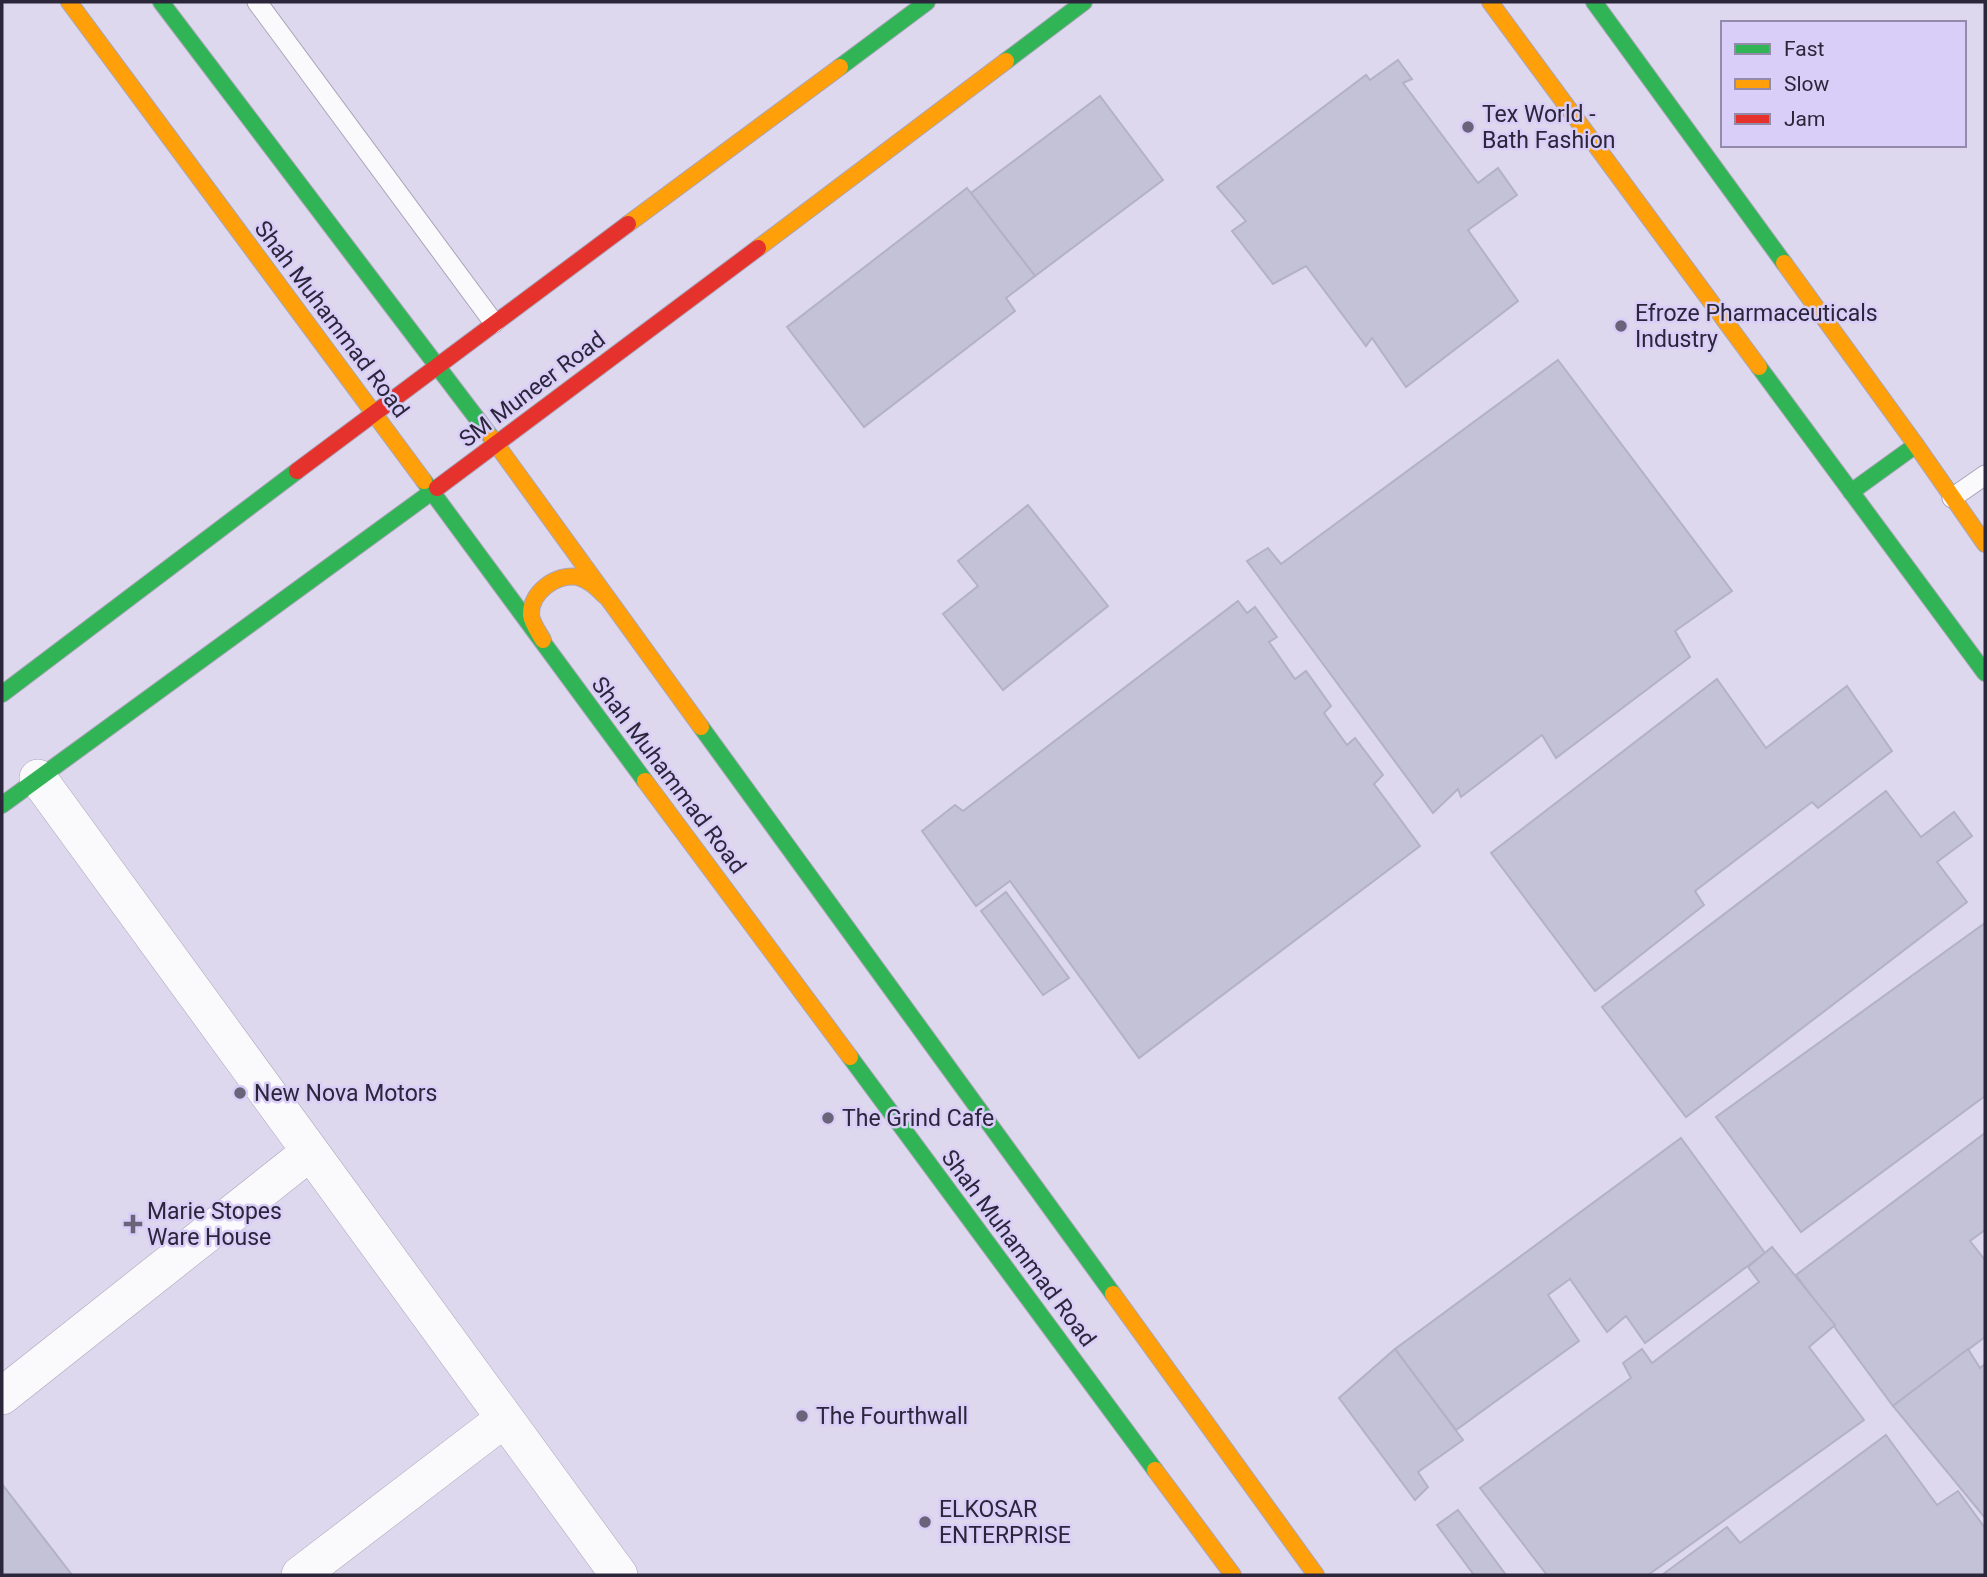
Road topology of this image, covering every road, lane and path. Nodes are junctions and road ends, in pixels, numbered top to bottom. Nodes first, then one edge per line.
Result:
1 (69, 2) edge
2 (161, 2) edge
3 (257, 2) edge
4 (927, 2) edge
5 (1084, 2) edge
6 (1490, 2) edge
7 (1594, 2) edge
8 (494, 323) junction
9 (437, 367) junction
10 (374, 413) junction
11 (497, 445) junction
12 (1916, 445) junction
13 (1985, 475) edge
14 (432, 491) junction
15 (1851, 492) junction
16 (1952, 498) junction
17 (1985, 544) edge
18 (606, 597) junction
19 (549, 651) junction
20 (1985, 673) edge
21 (2, 694) edge
22 (38, 779) junction
23 (2, 805) edge
24 (310, 1152) junction
25 (2, 1396) edge
26 (504, 1419) junction
27 (300, 1575) edge
28 (619, 1575) edge
29 (1233, 1575) edge
30 (1316, 1575) edge

1 - 10 main road, Shah Muhammad Road
2 - 9 main road, Shah Muhammad Road
3 - 8 lane
4 - 8 main road
5 - 11 main road, SM Muneer Road
6 - 15 main road
7 - 12 main road
8 - 9 main road
9 - 10 main road
9 - 11 main road, Shah Muhammad Road
10 - 14 main road, Shah Muhammad Road
10 - 21 main road
11 - 14 main road, SM Muneer Road
11 - 18 main road, Shah Muhammad Road
12 - 15 main road
12 - 16 main road
13 - 16 lane
14 - 19 main road, Shah Muhammad Road
14 - 22 main road, SM Muneer Road
15 - 20 main road
16 - 17 main road
18 - 19 main road
18 - 30 main road, Shah Muhammad Road
19 - 29 main road, Shah Muhammad Road
22 - 23 main road, SM Muneer Road
22 - 24 street
24 - 25 street
24 - 26 street
26 - 27 street
26 - 28 street

